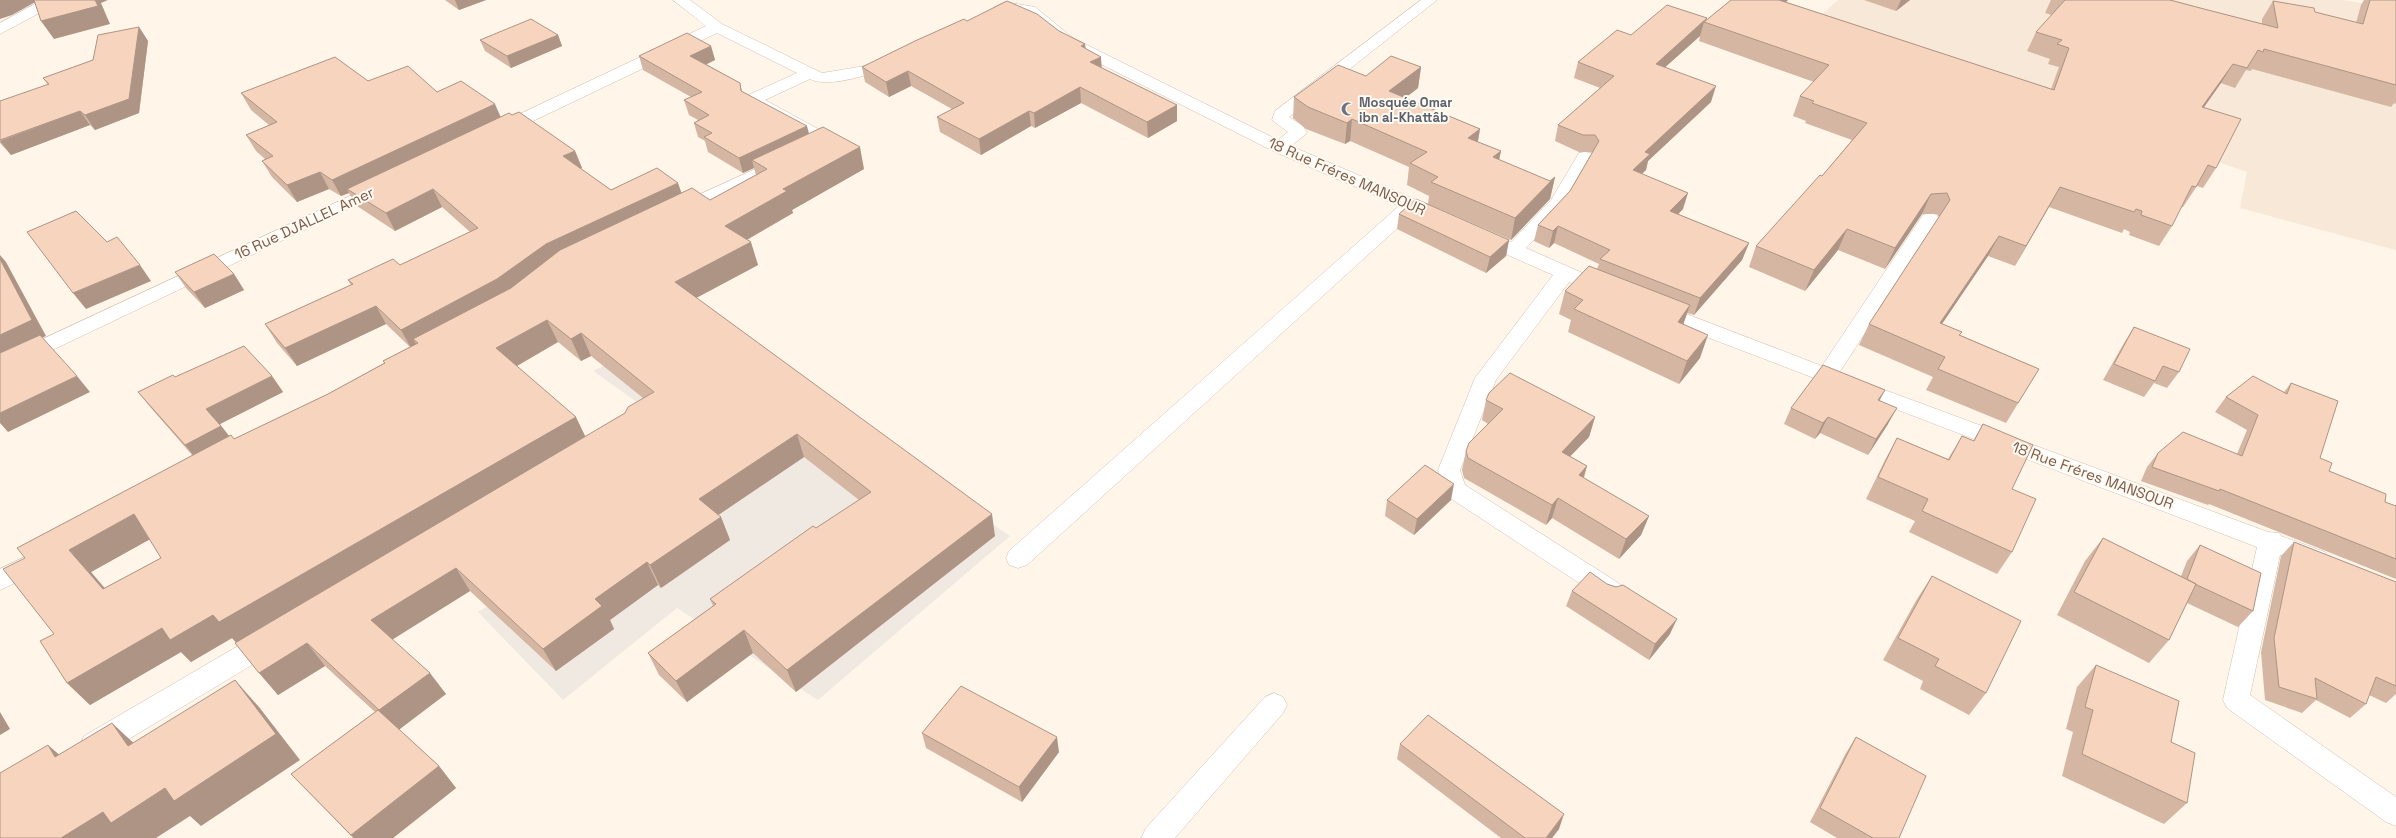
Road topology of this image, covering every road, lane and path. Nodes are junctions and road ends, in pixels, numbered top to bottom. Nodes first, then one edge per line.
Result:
1 (53, 0) edge
2 (680, 0) edge
3 (1430, 0) edge
4 (1034, 5) edge
5 (984, 18) edge
6 (717, 27) junction
7 (0, 28) edge
8 (903, 55) edge
9 (810, 73) junction
10 (488, 136) edge
11 (1279, 148) junction
12 (1585, 157) dead end
13 (394, 180) edge
14 (1411, 205) junction
15 (662, 219) edge
16 (1930, 219) dead end
17 (1514, 250) junction
18 (1565, 273) junction
19 (0, 368) edge
20 (1826, 376) junction
21 (2271, 540) junction
22 (49, 554) edge
23 (1018, 558) dead end
24 (2330, 564) edge
25 (0, 580) edge
26 (1611, 591) edge
27 (289, 629) edge
28 (1274, 705) dead end
29 (76, 756) edge
30 (2396, 813) edge
31 (1156, 838) edge

1 - 7 street
2 - 6 street
3 - 11 street
4 - 5 street, 18 Rue Fréres MANSOUR
4 - 11 street, 18 Rue Fréres MANSOUR
6 - 9 street
6 - 10 street
8 - 9 street
9 - 15 street
11 - 14 street, 18 Rue Fréres MANSOUR
12 - 17 street
13 - 19 street, 16 Rue DJALLEL Amer
14 - 17 street, 18 Rue Fréres MANSOUR
14 - 23 street
16 - 20 street
17 - 18 street, 18 Rue Fréres MANSOUR
18 - 20 street, 18 Rue Fréres MANSOUR
18 - 26 street
20 - 21 street, 18 Rue Fréres MANSOUR
21 - 24 street, 18 Rue Fréres MANSOUR
21 - 30 street
22 - 25 street
27 - 29 street
28 - 31 street

